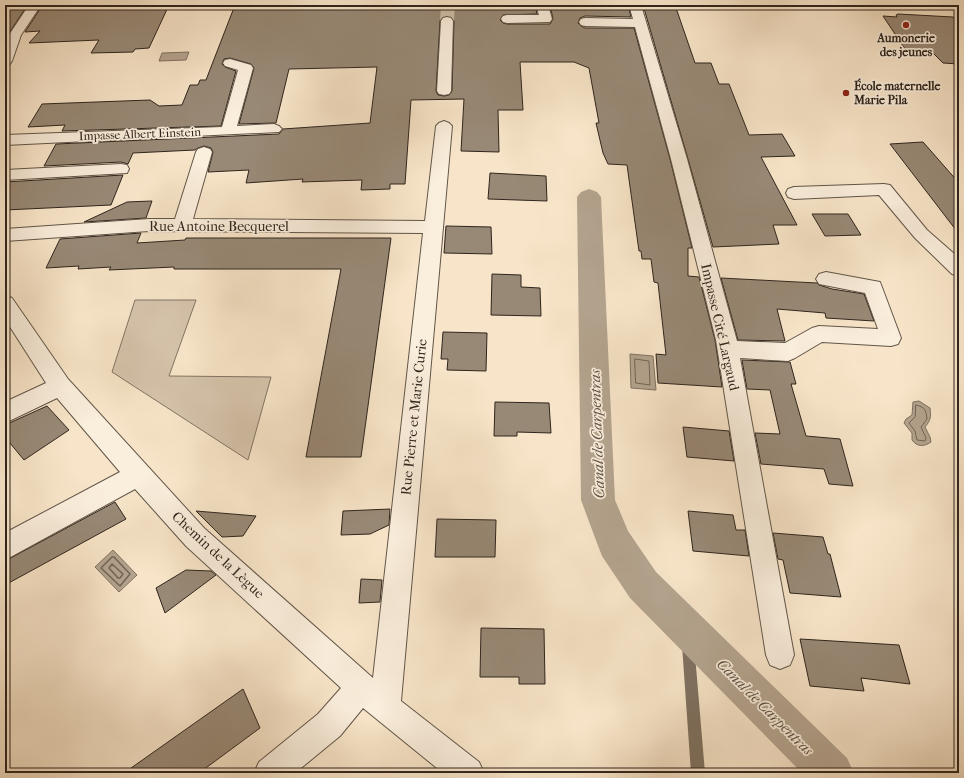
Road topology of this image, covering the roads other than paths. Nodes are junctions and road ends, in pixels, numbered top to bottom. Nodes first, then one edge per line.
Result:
1 (34, 5) edge
2 (542, 5) edge
3 (637, 14) edge
4 (507, 19) dead end
5 (447, 21) tunnel mouth
6 (585, 22) dead end
7 (10, 36) edge
8 (5, 62) edge
9 (230, 63) dead end
10 (444, 91) dead end
11 (444, 126) dead end
12 (274, 129) dead end
13 (228, 131) junction
14 (5, 140) edge
15 (204, 152) dead end
16 (121, 169) dead end
17 (5, 176) edge
18 (794, 193) dead end
19 (182, 226) junction
20 (433, 227) junction
21 (5, 235) edge
22 (959, 269) edge
23 (826, 279) dead end
24 (5, 302) edge
25 (12, 328) edge
26 (727, 349) junction
27 (60, 386) junction
28 (5, 413) edge
29 (138, 475) junction
30 (5, 547) edge
31 (780, 655) dead end
32 (361, 687) junction
33 (385, 708) junction
34 (270, 773) edge
35 (468, 773) edge

1 - 7 street
2 - 4 street
3 - 6 street
3 - 26 street, Impasse Cité Largaud
5 - 10 street
7 - 8 street
9 - 13 street
11 - 20 street, Rue Pierre et Marie Curie
12 - 13 street, Impasse Albert Einstein
13 - 14 street, Impasse Albert Einstein
15 - 19 street
16 - 17 street
18 - 22 street
19 - 20 street, Rue Antoine Becquerel
19 - 21 street, Rue Antoine Becquerel
20 - 33 street, Rue Pierre et Marie Curie
23 - 26 street
24 - 25 street, Chemin de la Lègue
25 - 27 street, Chemin de la Lègue
26 - 31 street, Impasse Cité Largaud
27 - 28 street
27 - 29 street, Chemin de la Lègue
29 - 30 street
29 - 32 street, Chemin de la Lègue
32 - 33 street, Chemin de la Lègue
32 - 34 street
33 - 35 street, Chemin de la Lègue

